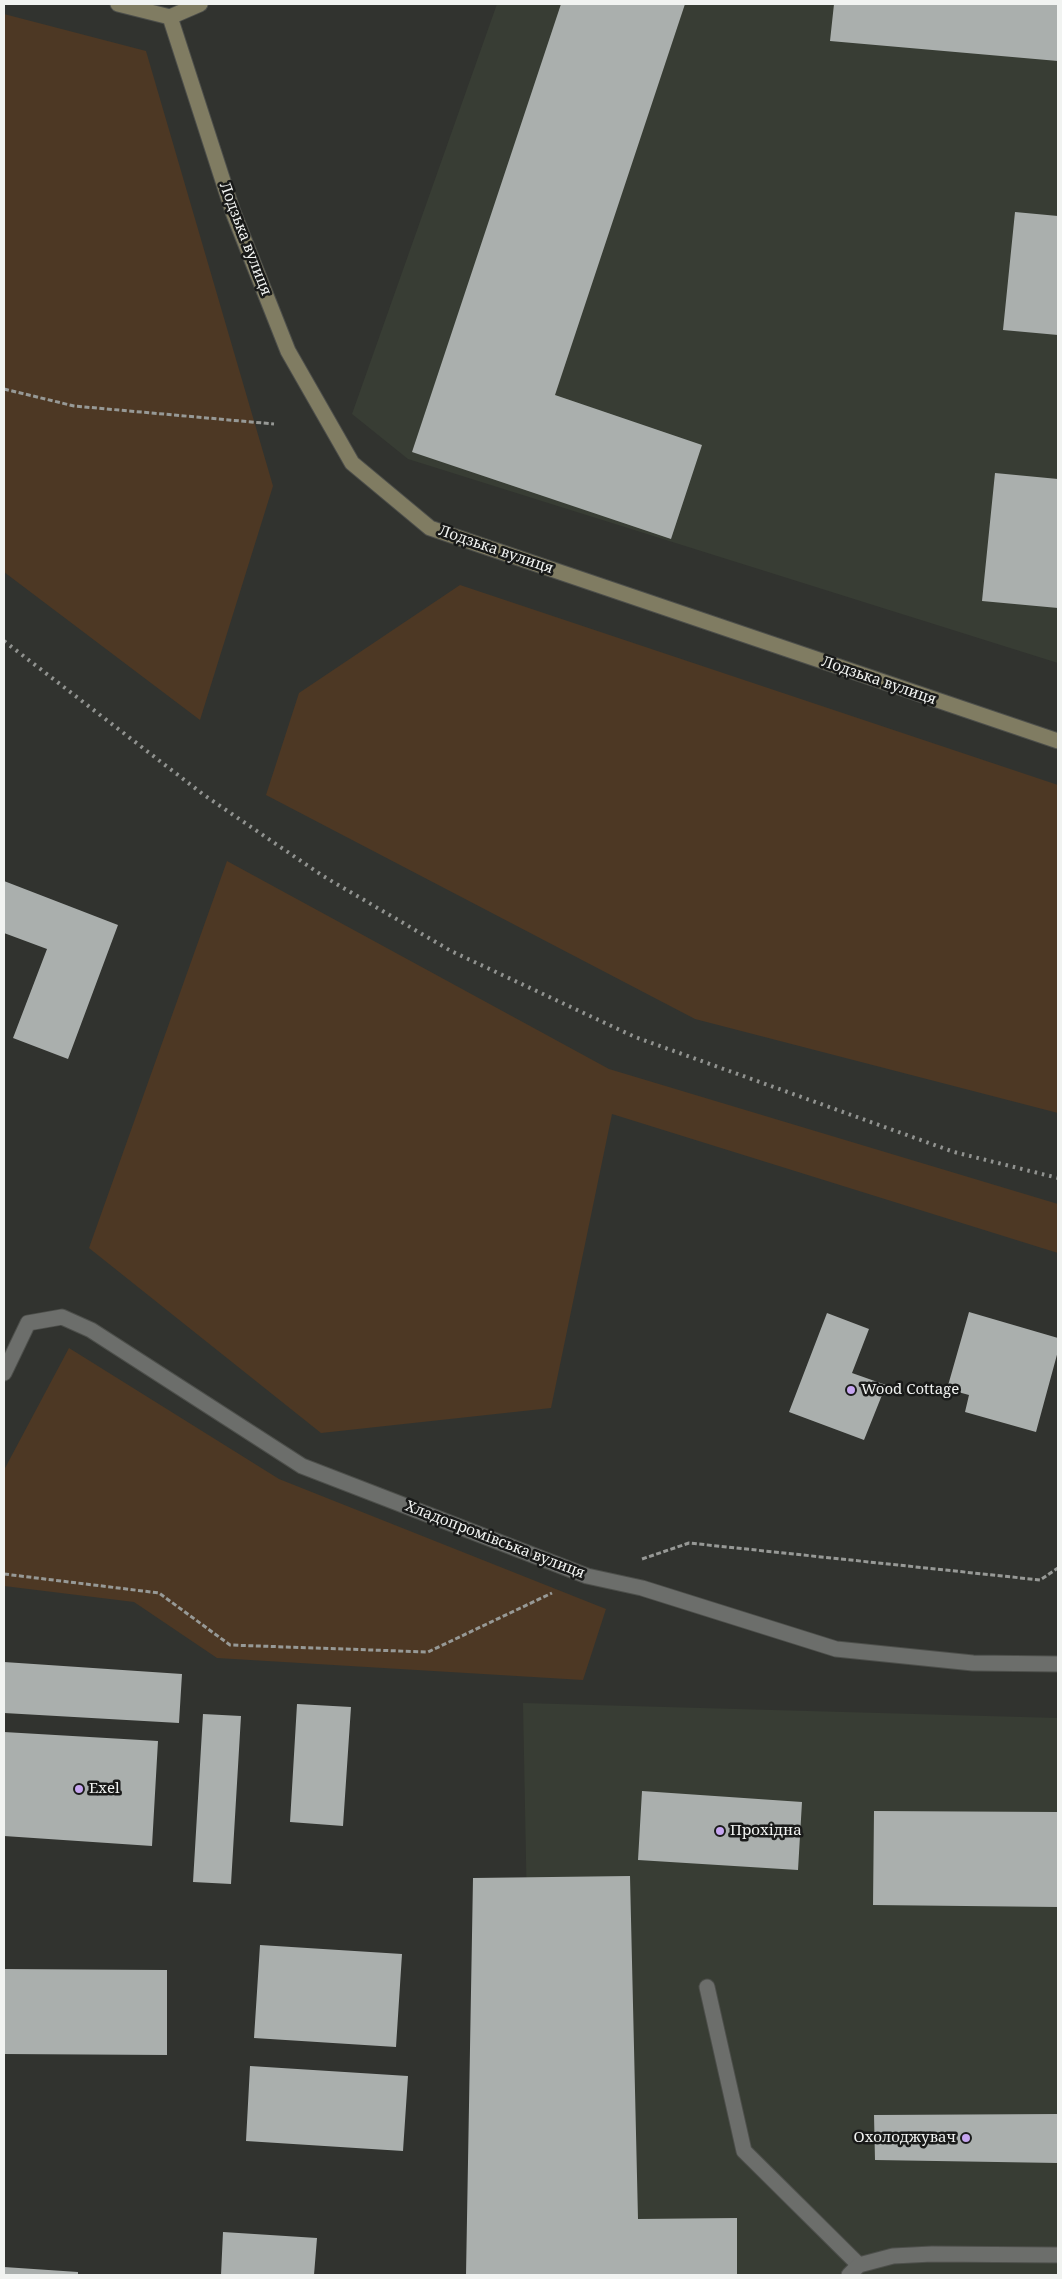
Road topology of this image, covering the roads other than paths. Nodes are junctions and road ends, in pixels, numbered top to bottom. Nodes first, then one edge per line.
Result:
1 (118, 4) edge
2 (200, 4) edge
3 (170, 17) junction
4 (1058, 741) edge
5 (4, 1373) edge
6 (1058, 1664) edge
7 (707, 1986) dead end
8 (1058, 2255) edge
9 (854, 2270) edge

1 - 3 street
2 - 3 street
3 - 4 street, Лодзька вулиця
5 - 6 street, Хладопромівська вулиця
7 - 9 street
8 - 9 street

